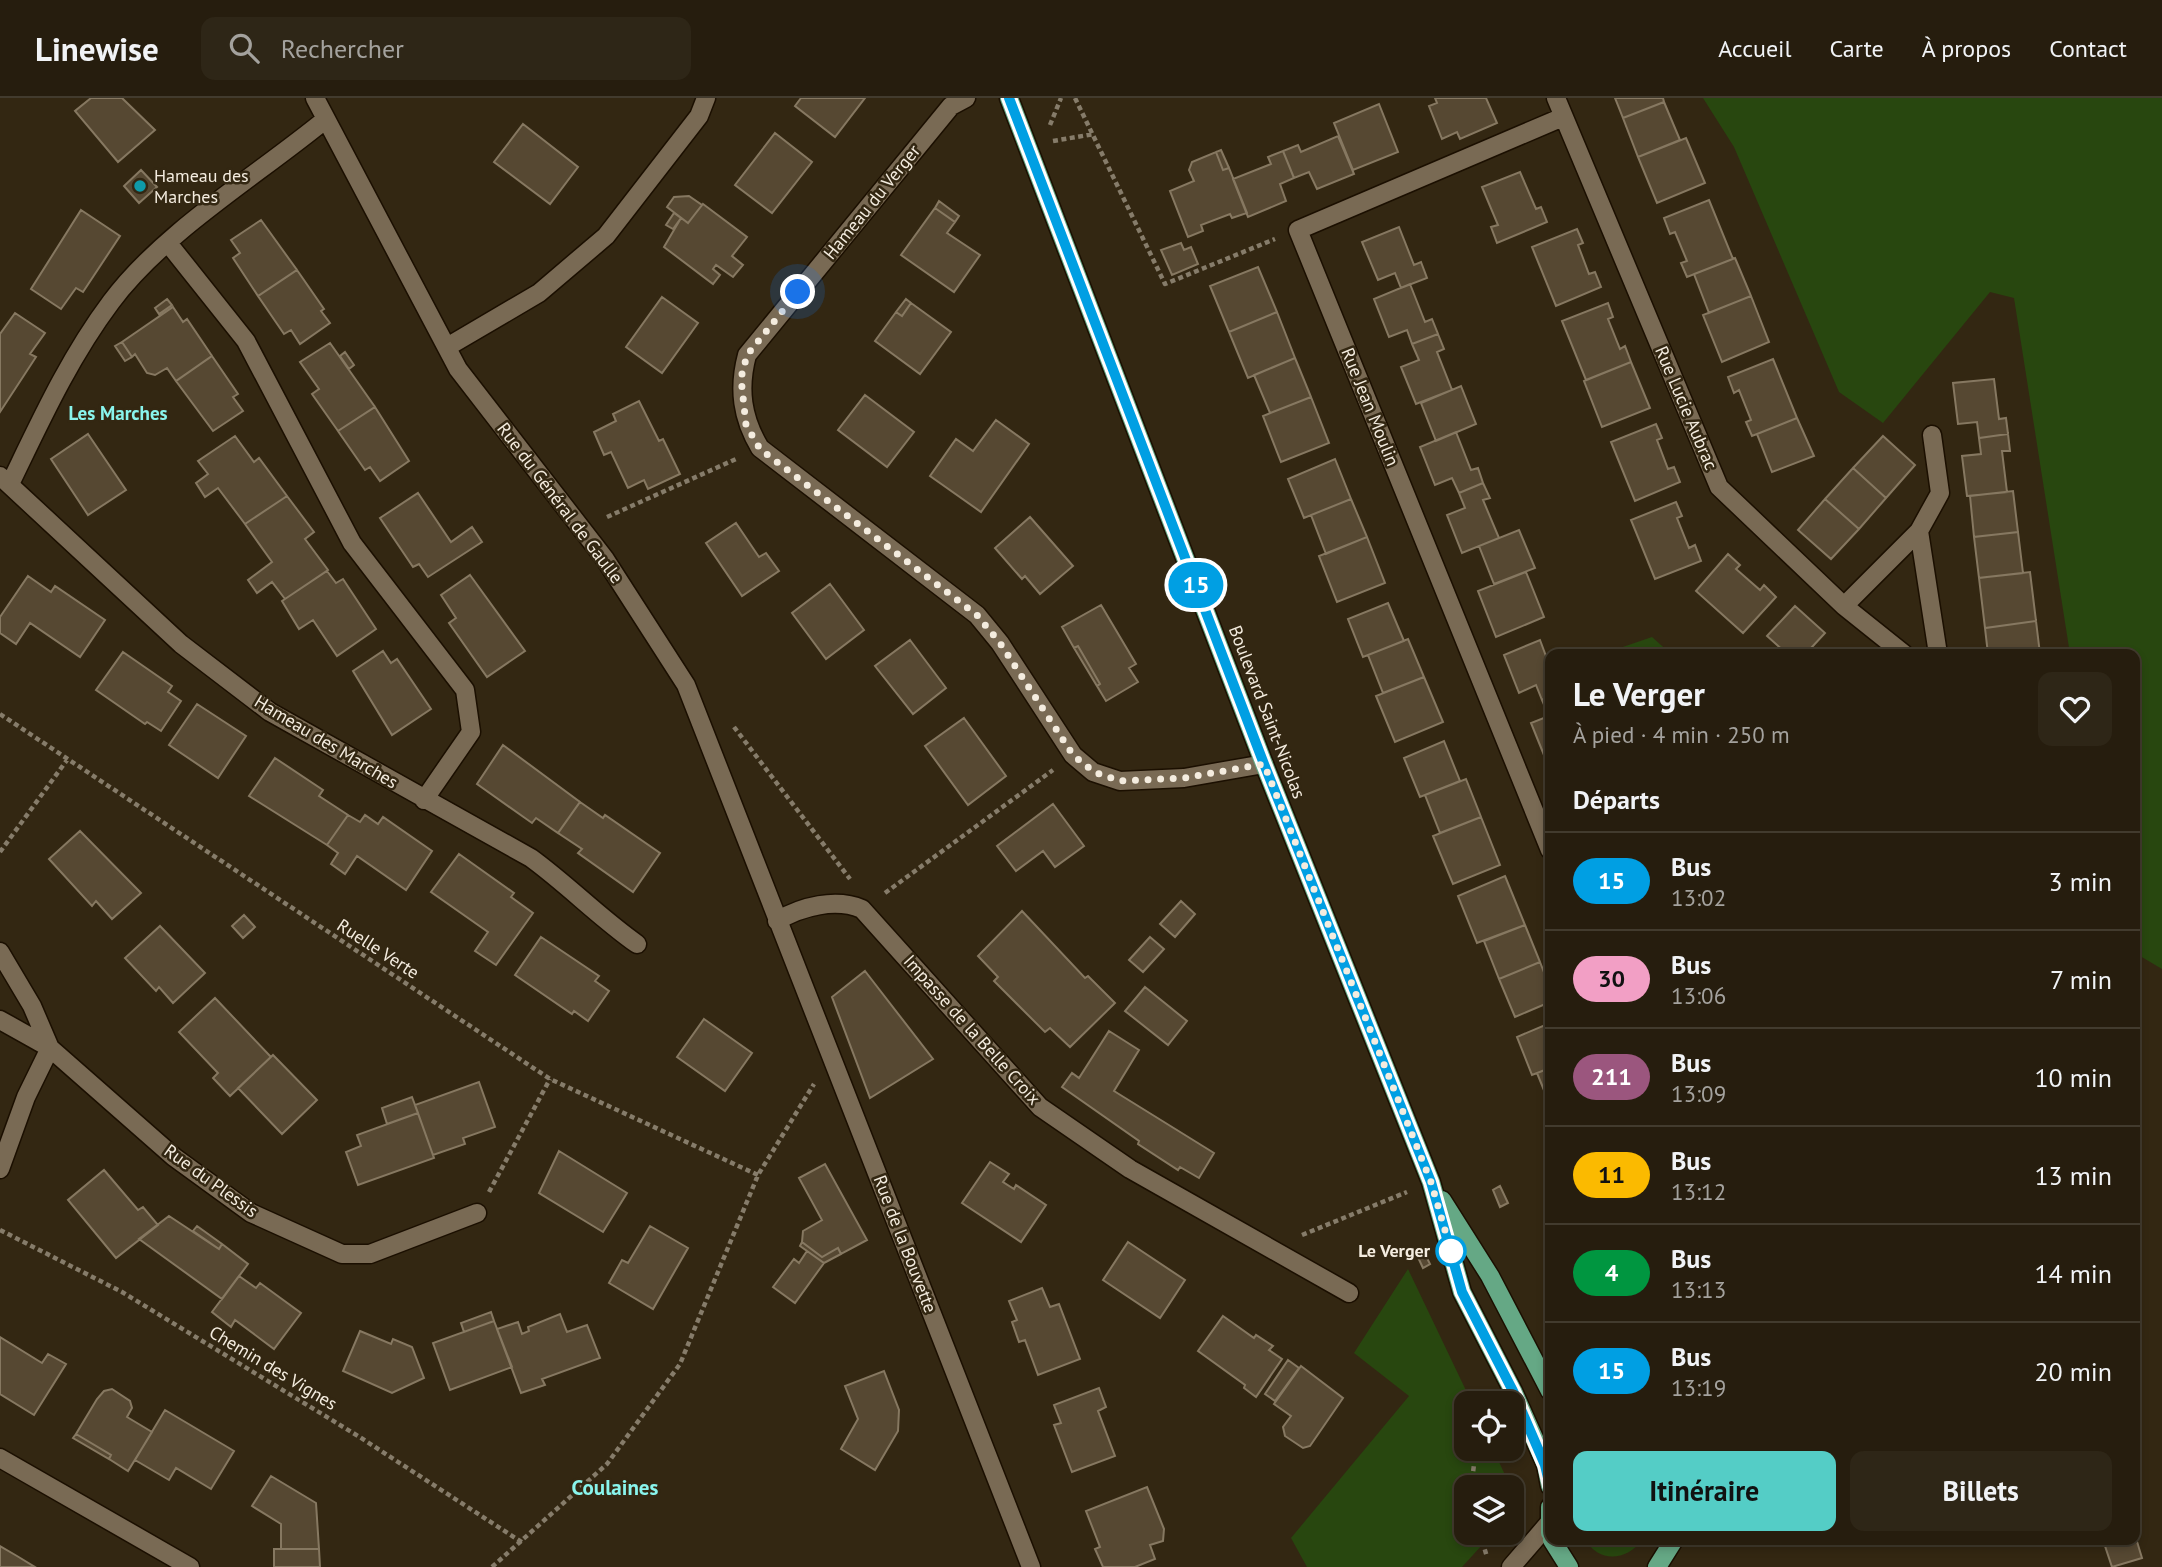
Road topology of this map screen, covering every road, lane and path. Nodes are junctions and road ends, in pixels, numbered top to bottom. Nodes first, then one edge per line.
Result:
1 (315, 98) edge
2 (706, 98) edge
3 (965, 98) edge
4 (1009, 98) edge
5 (1075, 98) edge
6 (1556, 98) edge
7 (1563, 117) junction
8 (326, 119) junction
9 (1298, 230) junction
10 (168, 243) junction
11 (447, 347) junction
12 (1932, 435) dead end
13 (760, 449) junction
14 (5, 480) edge
15 (582, 529) junction
16 (1919, 531) junction
17 (1844, 606) junction
18 (1898, 649) edge
19 (1937, 649) edge
20 (0, 714) edge
21 (732, 725) dead end
22 (1073, 755) junction
23 (67, 760) junction
24 (1264, 764) junction
25 (424, 800) junction
26 (1545, 838) edge
27 (0, 852) edge
28 (862, 909) junction
29 (777, 920) junction
30 (637, 944) dead end
31 (0, 952) edge
32 (0, 1020) edge
33 (50, 1048) junction
34 (831, 1056) junction
35 (550, 1079) junction
36 (0, 1169) edge
37 (758, 1175) junction
38 (1431, 1182) junction
39 (477, 1213) joint
40 (0, 1230) edge
41 (1269, 1250) junction
42 (1349, 1293) dead end
43 (1545, 1381) edge
44 (0, 1458) edge
45 (1545, 1465) edge
46 (1545, 1531) edge
47 (523, 1542) junction
48 (1483, 1545) edge
49 (1559, 1545) edge
50 (1672, 1545) edge
51 (1673, 1545) edge
52 (1486, 1555) dead end
53 (190, 1567) edge
54 (492, 1567) edge
55 (1031, 1567) edge
56 (1511, 1567) edge
57 (1569, 1567) edge
58 (1657, 1567) edge
59 (1677, 1567) edge

1 - 8 street, Rue du Général de Gaulle
2 - 11 street
3 - 13 street, Hameau du Verger
4 - 24 main road, Boulevard Saint-Nicolas
5 - 9 path
6 - 7 street, Rue Lucie Aubrac
7 - 9 street
7 - 17 street, Rue Lucie Aubrac
8 - 10 street, Hameau des Marches
8 - 11 street, Rue du Général de Gaulle
9 - 26 street, Rue Jean Moulin
10 - 14 street, Hameau des Marches
10 - 25 street
11 - 15 street, Rue du Général de Gaulle
12 - 16 street
13 - 15 path
13 - 22 street, Hameau du Verger
14 - 25 street, Hameau des Marches
15 - 29 street, Rue du Général de Gaulle
16 - 17 street
16 - 19 street
17 - 18 street, Rue Lucie Aubrac
20 - 23 path, Ruelle Verte
21 - 28 path
22 - 24 street, Hameau du Verger
22 - 28 path
23 - 27 path
23 - 35 path, Ruelle Verte
24 - 38 main road, Boulevard Saint-Nicolas
25 - 30 street, Hameau des Marches
28 - 29 street
28 - 41 street, Impasse de la Belle Croix
29 - 34 street, Rue de la Bouvette
31 - 33 street, Rue du Plessis
32 - 33 street, Rue du Plessis
33 - 36 street
33 - 39 street, Rue du Plessis
34 - 37 path
34 - 55 street, Rue de la Bouvette
35 - 37 path, Ruelle Verte
35 - 39 path
37 - 47 path
38 - 41 path
38 - 43 main road, Boulevard Saint-Nicolas
38 - 45 main road, Boulevard Saint-Nicolas
40 - 47 path, Chemin des Vignes
41 - 42 street, Impasse de la Belle Croix
44 - 53 street
46 - 56 street
47 - 54 path
48 - 52 path
49 - 57 main road
50 - 58 main road
51 - 59 main road

